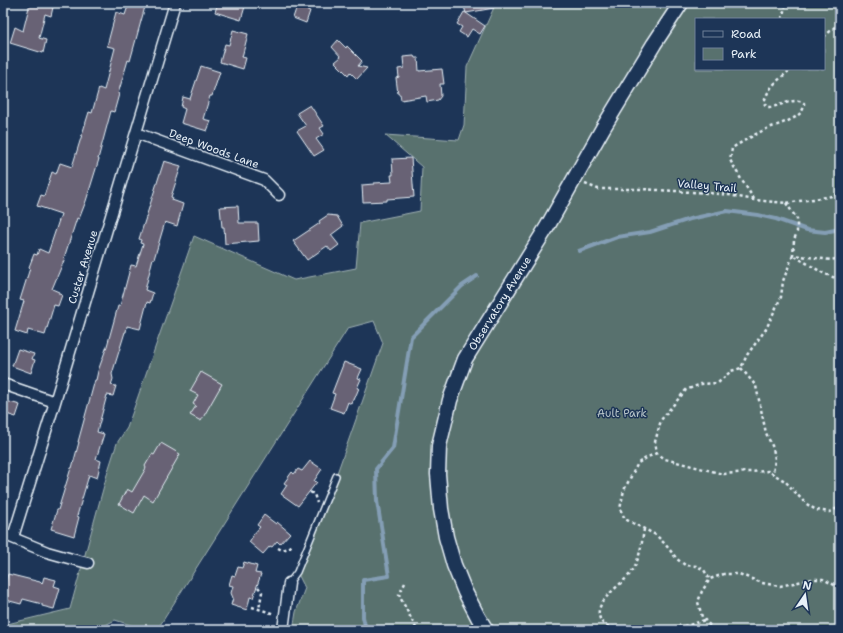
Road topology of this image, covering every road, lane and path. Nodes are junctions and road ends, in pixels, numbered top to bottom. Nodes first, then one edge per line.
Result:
1 (176, 3) edge
2 (681, 3) edge
3 (786, 3) edge
4 (782, 18) edge
5 (840, 22) edge
6 (825, 36) edge
7 (790, 70) edge
8 (136, 133) junction
9 (574, 179) junction
10 (840, 194) edge
11 (279, 195) dead end
12 (754, 200) junction
13 (786, 203) junction
14 (793, 255) junction
15 (840, 258) edge
16 (840, 280) edge
17 (741, 368) junction
18 (3, 384) edge
19 (55, 402) junction
20 (657, 453) junction
21 (773, 474) junction
22 (336, 476) dead end
23 (840, 503) edge
24 (644, 529) junction
25 (3, 534) edge
26 (13, 538) junction
27 (292, 545) dead end
28 (278, 548) dead end
29 (88, 562) dead end
30 (710, 580) junction
31 (289, 583) joint
32 (405, 583) dead end
33 (258, 587) dead end
34 (840, 588) edge
35 (252, 607) dead end
36 (259, 609) junction
37 (284, 618) junction
38 (705, 620) junction
39 (283, 630) edge
40 (417, 630) edge
41 (486, 630) edge
42 (714, 630) edge

1 - 8 street, Custer Avenue
2 - 9 street, Observatory Avenue
3 - 4 path
5 - 6 path
7 - 12 path
8 - 11 street, Deep Woods Lane
8 - 19 street, Custer Avenue
9 - 12 path, Valley Trail
9 - 41 street, Observatory Avenue
10 - 13 path, Valley Trail
12 - 13 path, Valley Trail
13 - 14 path
14 - 15 path
14 - 16 path
14 - 17 path
17 - 20 path
17 - 21 path
18 - 19 street
19 - 26 street, Custer Avenue
20 - 21 path
20 - 24 path
21 - 23 path
22 - 31 lane
24 - 30 path
24 - 38 path
25 - 26 street
26 - 29 street
27 - 28 path
30 - 34 path
30 - 38 path
31 - 37 street
32 - 40 path
33 - 36 path
35 - 36 path
36 - 37 path
37 - 39 street
38 - 42 path

